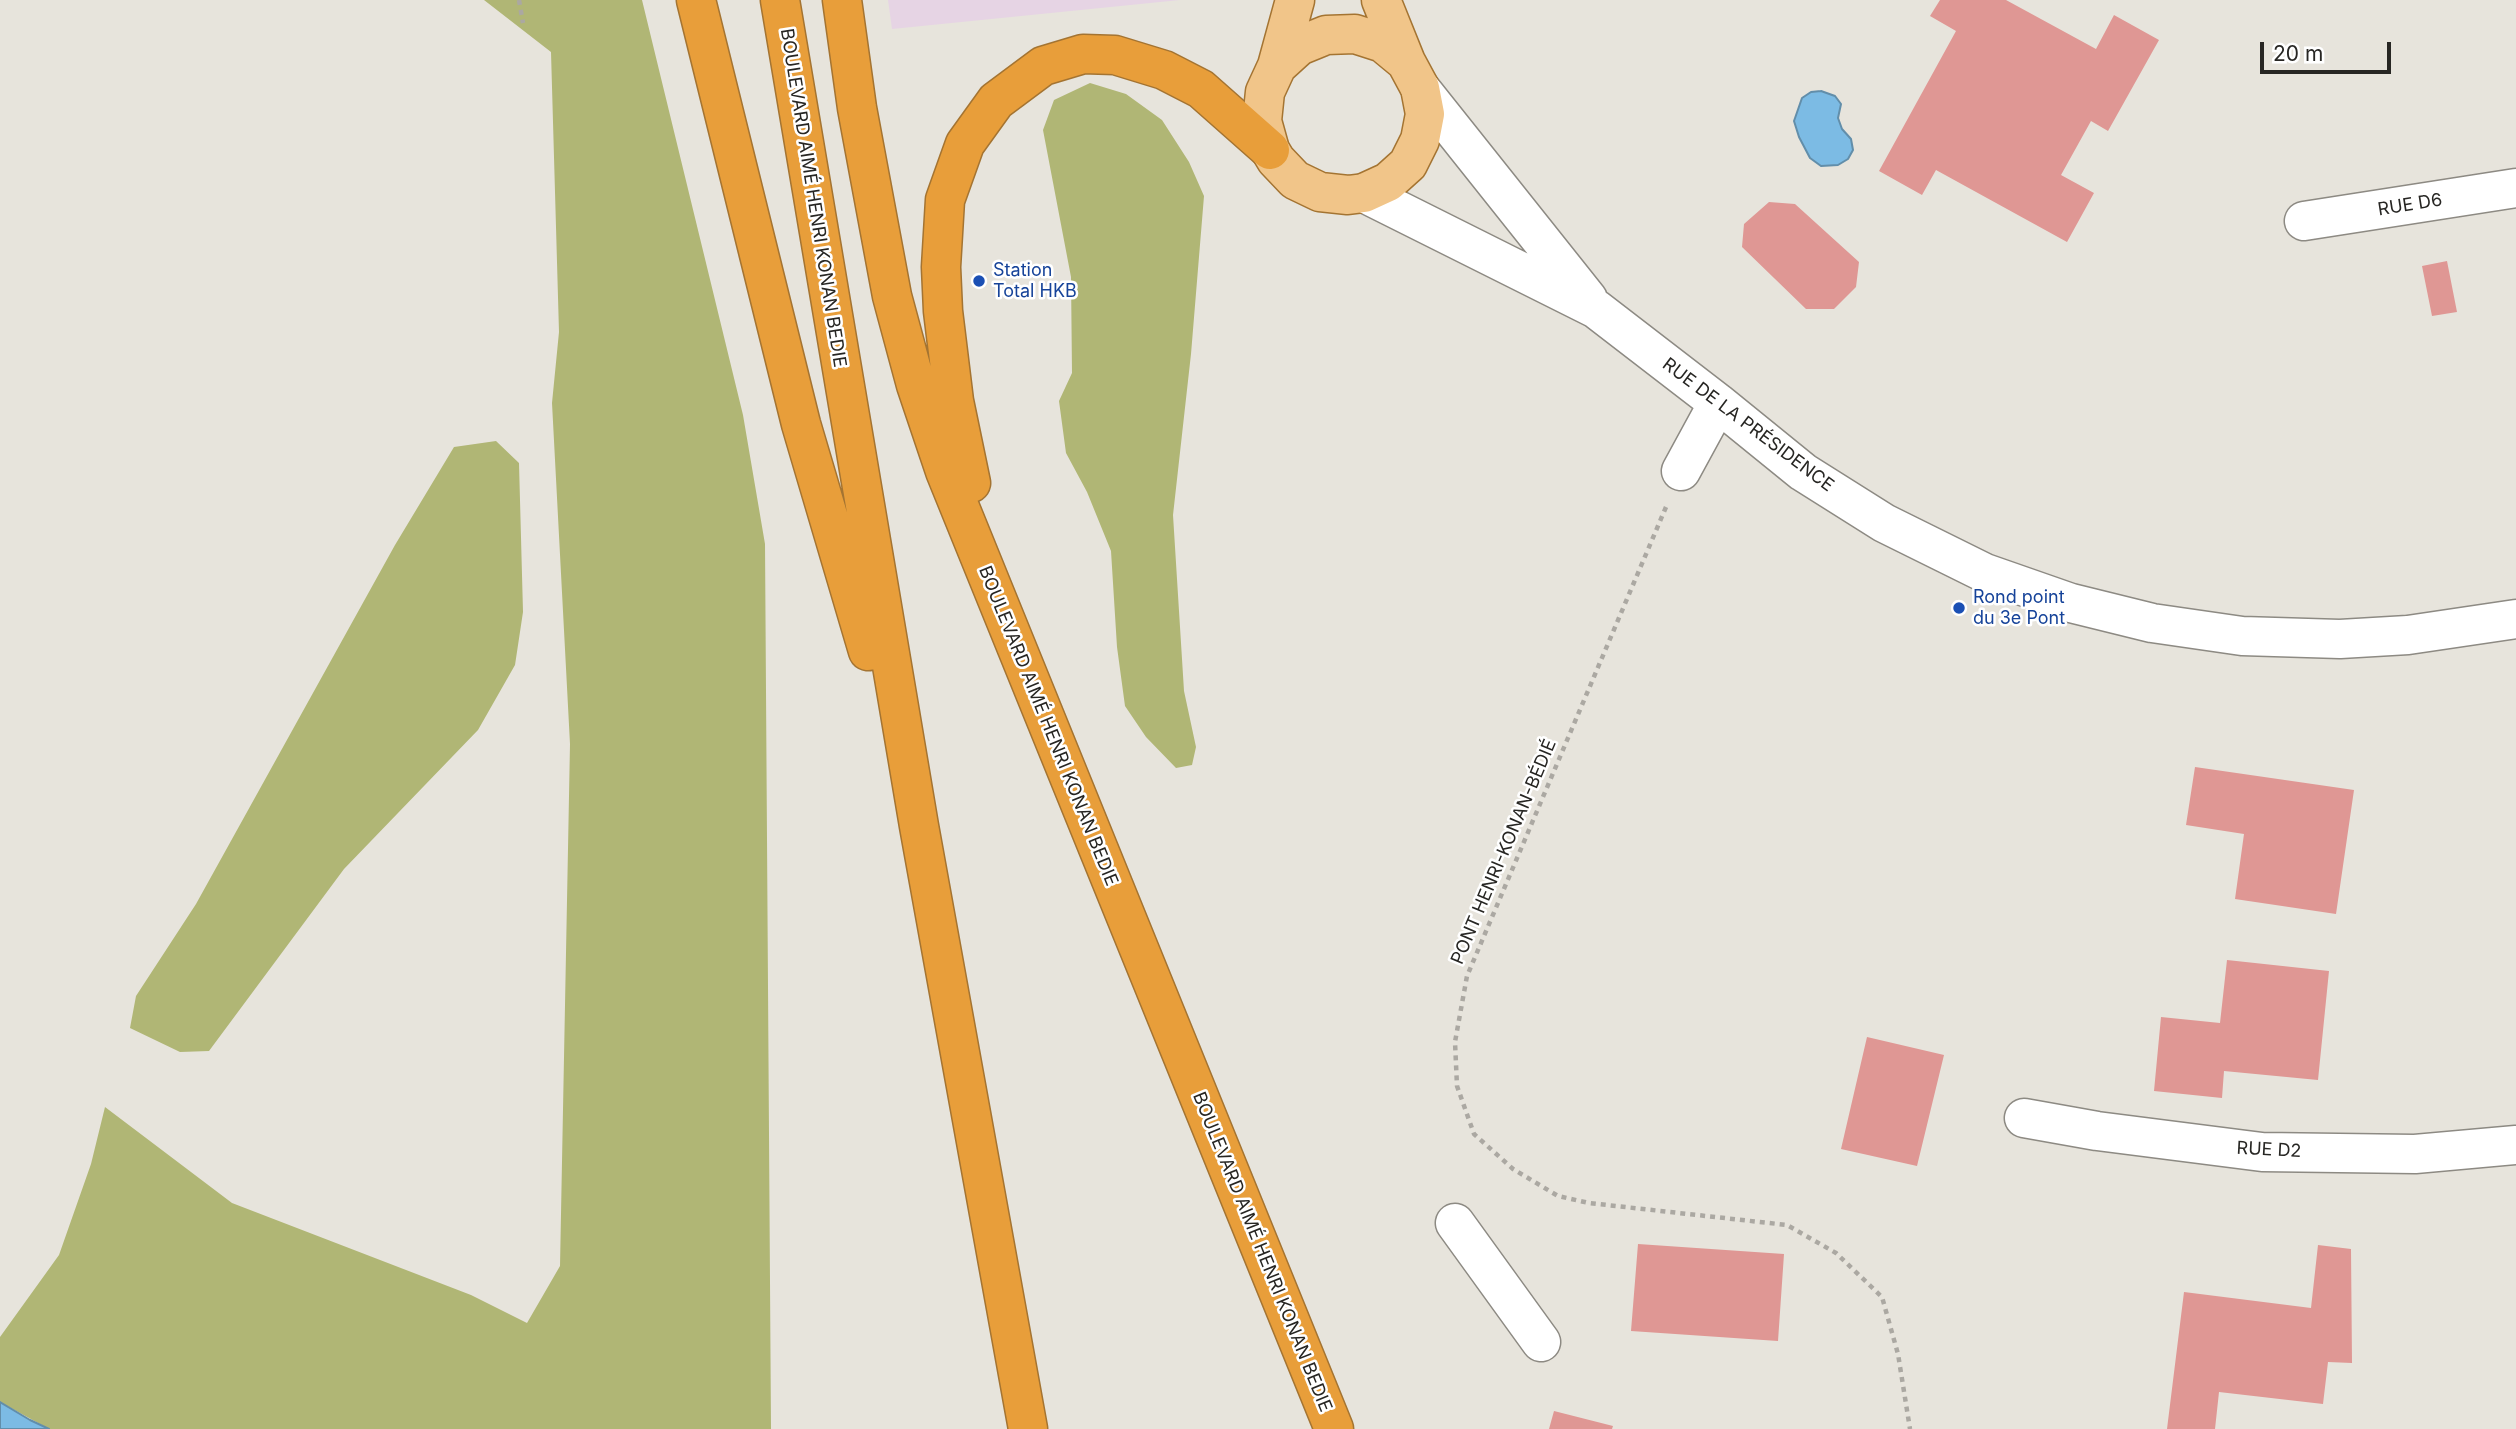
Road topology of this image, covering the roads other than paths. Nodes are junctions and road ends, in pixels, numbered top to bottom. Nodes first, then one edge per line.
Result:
1 (696, 0) edge
2 (780, 0) edge
3 (842, 0) edge
4 (1295, 0) edge
5 (1381, 0) edge
6 (1277, 66) junction
7 (1413, 75) junction
8 (1270, 150) junction
9 (2516, 188) edge
10 (1364, 193) junction
11 (2304, 221) dead end
12 (1596, 309) junction
13 (1718, 403) junction
14 (1681, 471) road end
15 (991, 588) junction
16 (2516, 619) edge
17 (919, 826) junction
18 (2024, 1118) dead end
19 (2516, 1145) edge
20 (1455, 1223) dead end
21 (1542, 1342) dead end
22 (1028, 1429) edge
23 (1334, 1429) edge

1 - 17 highway
2 - 17 highway, BOULEVARD AIMÉ HENRI KONAN BEDIE
3 - 15 highway, BOULEVARD AIMÉ HENRI KONAN BEDIE
4 - 6 main road
5 - 7 main road
6 - 7 main road
6 - 8 main road
7 - 10 main road
7 - 12 street, RUE DE LA PRÉSIDENCE
8 - 10 main road
8 - 15 highway
9 - 11 street, RUE D6
10 - 12 street, RUE DE LA PRÉSIDENCE
12 - 13 street, RUE DE LA PRÉSIDENCE
13 - 14 street
13 - 16 street, RUE DE LA PRÉSIDENCE
15 - 23 highway, BOULEVARD AIMÉ HENRI KONAN BEDIE
17 - 22 highway, BOULEVARD AIMÉ HENRI KONAN BEDIE
18 - 19 street, RUE D2
20 - 21 street

